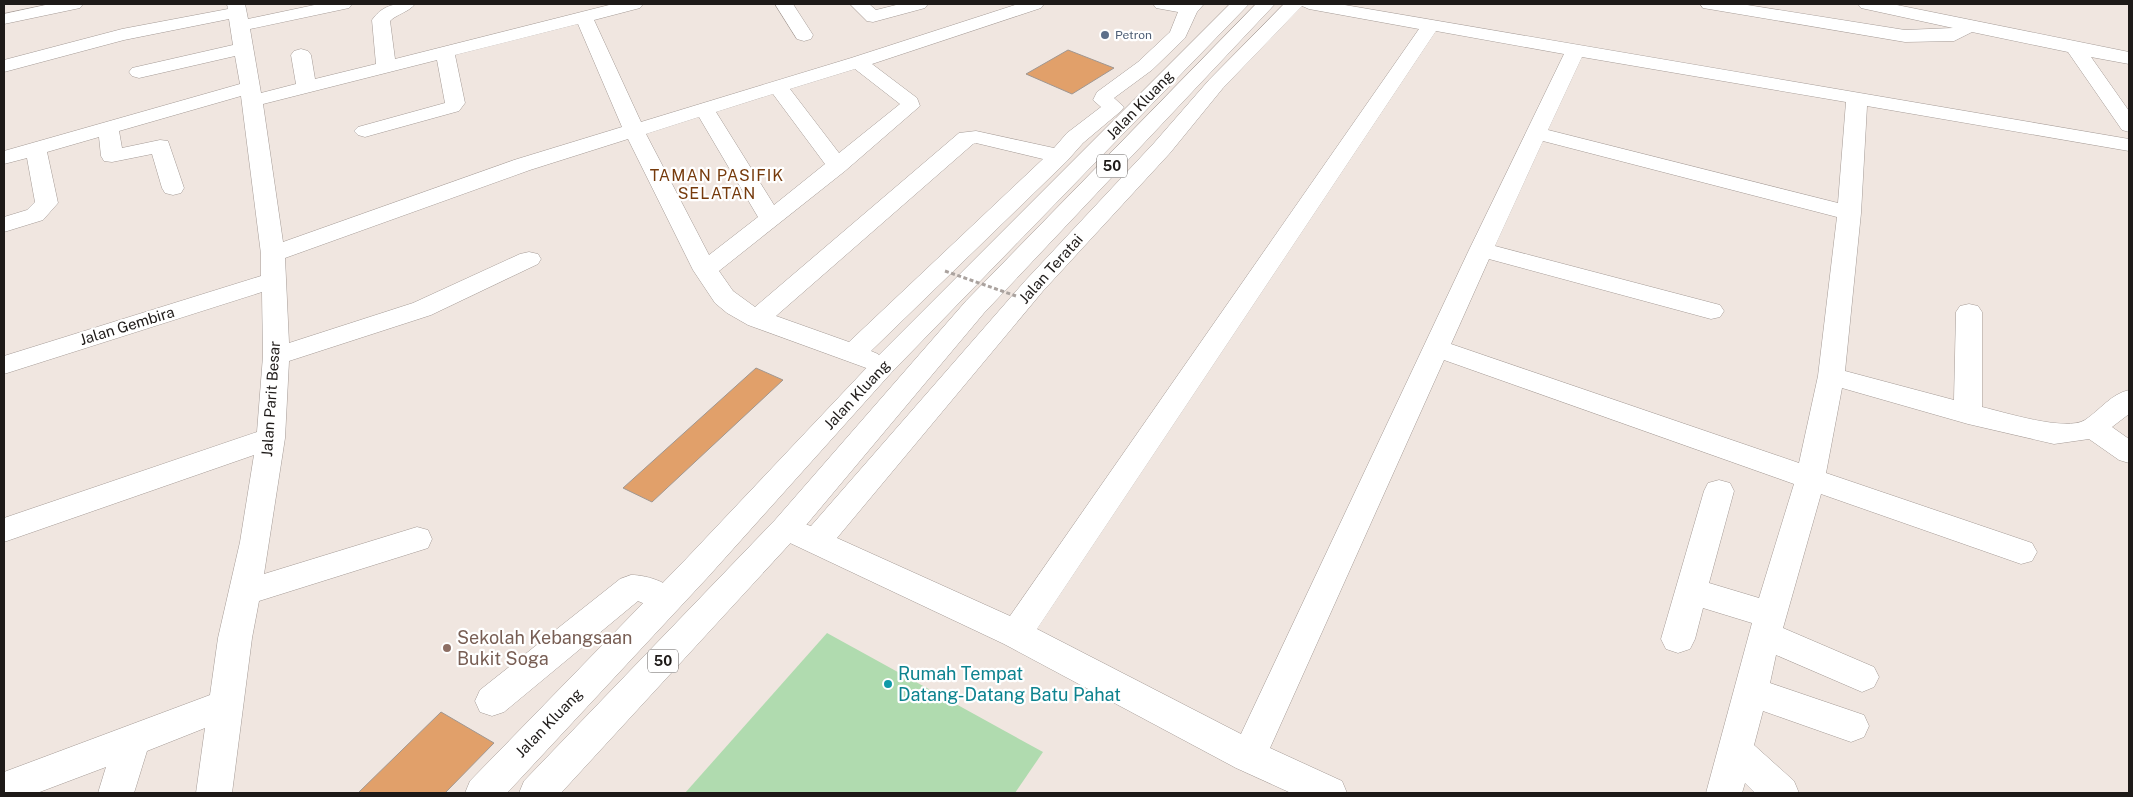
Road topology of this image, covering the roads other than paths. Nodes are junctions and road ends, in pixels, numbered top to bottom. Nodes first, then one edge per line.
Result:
1 (74, 4) edge
2 (343, 4) edge
3 (406, 4) edge
4 (634, 4) edge
5 (784, 4) edge
6 (859, 4) edge
7 (919, 4) edge
8 (1035, 4) edge
9 (1162, 4) edge
10 (1240, 4) edge
11 (1266, 4) edge
12 (1294, 4) edge
13 (1309, 4) edge
14 (1709, 4) edge
15 (1867, 4) edge
16 (1192, 7) edge
17 (584, 17) junction
18 (4, 19) edge
19 (234, 20) edge
20 (1431, 25) junction
21 (1970, 26) junction
22 (1178, 34) junction
23 (804, 35) dead end
24 (1203, 41) junction
25 (2075, 48) junction
26 (1576, 49) junction
27 (444, 53) junction
28 (300, 55) dead end
29 (2129, 58) edge
30 (858, 62) junction
31 (4, 66) edge
32 (1144, 66) junction
33 (386, 68) junction
34 (139, 72) dead end
35 (1170, 72) junction
36 (306, 87) junction
37 (778, 87) junction
38 (240, 94) junction
39 (1856, 98) junction
40 (704, 109) junction
41 (2129, 126) edge
42 (108, 128) junction
43 (634, 130) junction
44 (365, 131) dead end
45 (1138, 133) junction
46 (1536, 133) junction
47 (2129, 145) edge
48 (36, 149) junction
49 (1059, 156) junction
50 (4, 158) edge
51 (837, 166) junction
52 (173, 188) dead end
53 (1849, 213) junction
54 (771, 219) junction
55 (4, 225) edge
56 (1481, 250) junction
57 (273, 254) junction
58 (529, 259) dead end
59 (705, 270) junction
60 (263, 283) junction
61 (1711, 311) dead end
62 (1969, 312) dead end
63 (757, 320) junction
64 (1436, 348) junction
65 (853, 352) junction
66 (276, 356) junction
67 (4, 365) edge
68 (882, 367) junction
69 (1831, 376) junction
70 (2129, 399) edge
71 (1968, 414) junction
72 (2093, 428) junction
73 (271, 438) junction
74 (2129, 453) edge
75 (1810, 479) junction
76 (1719, 491) dead end
77 (786, 528) junction
78 (4, 530) edge
79 (417, 539) dead end
80 (816, 541) junction
81 (2021, 552) dead end
82 (697, 568) junction
83 (1691, 590) junction
84 (244, 593) junction
85 (666, 600) junction
86 (1768, 626) junction
87 (1016, 634) junction
88 (1678, 639) dead end
89 (1862, 676) dead end
90 (1750, 691) junction
91 (492, 701) dead end
92 (225, 705) junction
93 (1851, 726) dead end
94 (132, 740) junction
95 (1734, 749) junction
96 (1248, 756) junction
97 (4, 789) edge
98 (116, 793) edge
99 (214, 793) edge
100 (483, 793) edge
101 (538, 793) edge
102 (1329, 793) edge
103 (1724, 793) edge
104 (1781, 793) edge

1 - 18 main road
2 - 19 main road
3 - 33 main road
4 - 17 main road
5 - 23 main road
6 - 7 main road
8 - 30 main road
9 - 16 main road
10 - 24 main road, Jalan Kluang / 50
11 - 45 main road, Jalan Kluang / 50
12 - 45 main road, Jalan Teratai
13 - 20 main road
14 - 21 main road
15 - 21 main road
16 - 22 main road
17 - 27 main road
17 - 43 main road
19 - 31 main road
19 - 34 main road
19 - 38 main road, Jalan Parit Besar
20 - 26 main road
20 - 87 main road
21 - 25 main road
22 - 24 main road
22 - 32 main road
24 - 35 main road, Jalan Kluang / 50
25 - 29 main road
25 - 41 main road
26 - 39 main road
26 - 46 main road
27 - 33 main road
27 - 44 main road
28 - 36 main road
30 - 37 main road
30 - 51 main road
32 - 35 main road
32 - 45 main road
33 - 36 main road
35 - 45 main road, Jalan Kluang / 50
36 - 38 main road
37 - 40 main road
37 - 51 main road
38 - 42 main road
38 - 57 main road, Jalan Parit Besar
39 - 47 main road
39 - 53 main road
40 - 43 main road
40 - 54 main road
42 - 48 main road
42 - 52 main road
43 - 57 main road
43 - 59 main road
45 - 49 main road
45 - 68 main road, Jalan Kluang / 50
45 - 77 main road, Jalan Kluang / 50
45 - 80 main road, Jalan Teratai
46 - 53 main road
46 - 56 main road
48 - 50 main road
48 - 55 main road
49 - 63 main road
49 - 65 main road
51 - 54 main road
53 - 69 main road
54 - 59 main road
56 - 61 main road
56 - 64 main road
57 - 60 main road, Jalan Parit Besar
58 - 66 main road
59 - 63 main road
60 - 66 main road, Jalan Parit Besar
60 - 67 main road, Jalan Gembira
62 - 71 main road
63 - 65 main road
64 - 75 main road
64 - 96 main road
65 - 68 main road
66 - 73 main road, Jalan Parit Besar
68 - 82 main road, Jalan Kluang / 50
69 - 71 main road
69 - 75 main road
70 - 72 main road
71 - 72 main road
72 - 74 main road
73 - 78 main road
73 - 84 main road, Jalan Parit Besar
75 - 81 main road
75 - 86 main road
76 - 83 main road
77 - 80 main road
77 - 82 main road
77 - 101 main road, Jalan Kluang / 50
79 - 84 main road
80 - 87 main road
82 - 85 main road, Jalan Kluang / 50
83 - 86 main road
83 - 88 main road
84 - 92 main road, Jalan Parit Besar
85 - 91 main road
85 - 100 main road, Jalan Kluang / 50
86 - 89 main road
86 - 90 main road
87 - 96 main road
90 - 93 main road
90 - 95 main road
92 - 94 main road
92 - 99 main road, Jalan Parit Besar
94 - 97 main road
94 - 98 main road
95 - 103 main road
95 - 104 main road
96 - 102 main road

